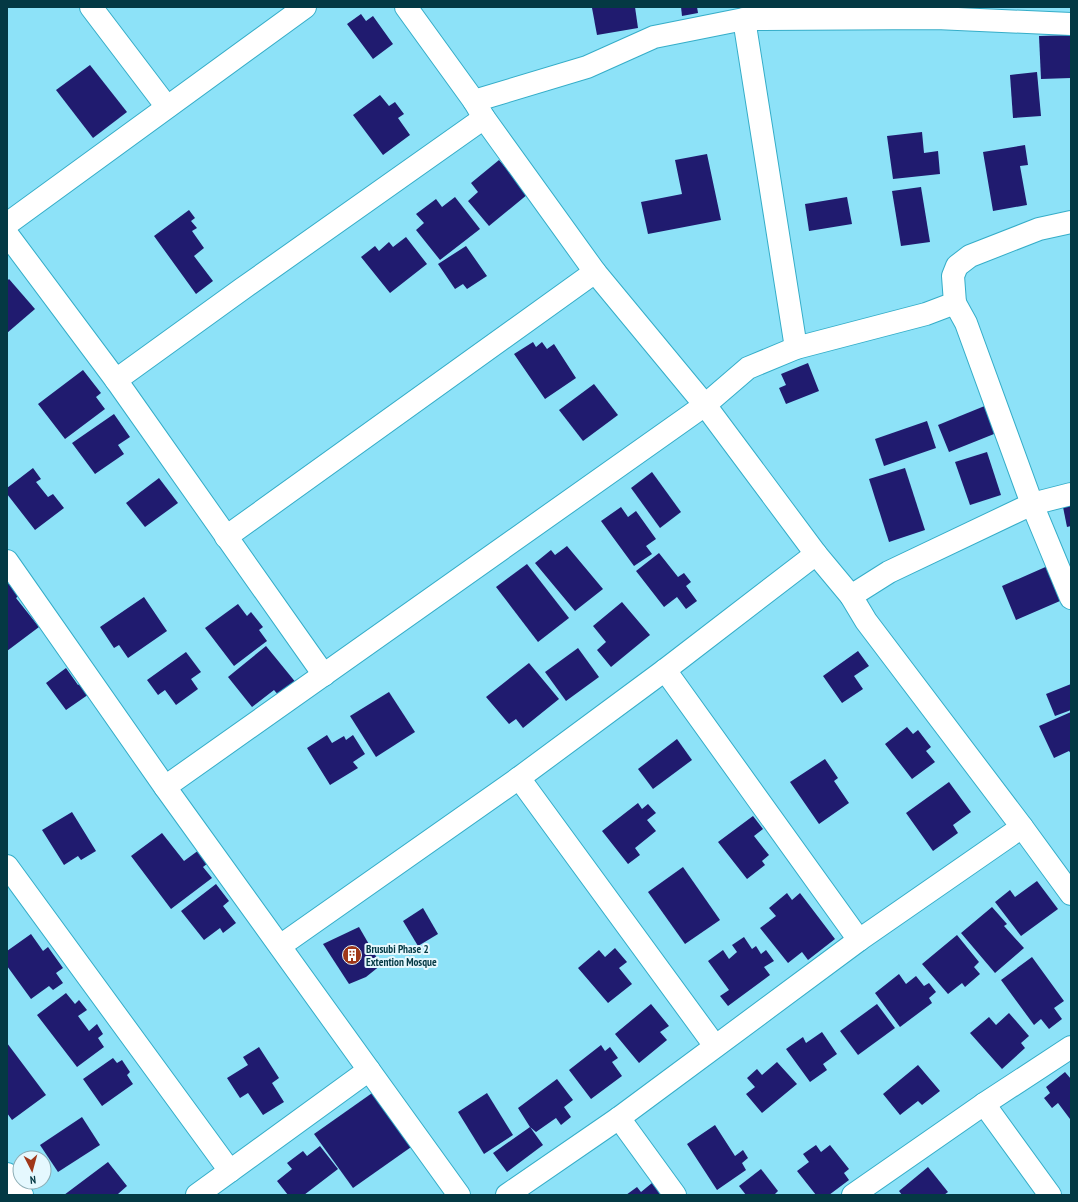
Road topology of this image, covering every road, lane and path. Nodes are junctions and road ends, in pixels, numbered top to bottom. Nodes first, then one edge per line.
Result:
1 (91, 7) edge
2 (304, 7) edge
3 (406, 7) edge
4 (937, 13) edge
5 (744, 20) junction
6 (1071, 24) edge
7 (167, 107) junction
8 (479, 109) junction
9 (1071, 222) edge
10 (7, 224) edge
11 (7, 234) edge
12 (595, 272) junction
13 (955, 303) junction
14 (796, 348) junction
15 (116, 380) junction
16 (705, 405) junction
17 (1071, 494) edge
18 (1032, 504) junction
19 (226, 537) junction
20 (816, 554) junction
21 (7, 562) edge
22 (851, 596) junction
23 (1071, 598) edge
24 (665, 670) junction
25 (324, 675) junction
26 (519, 778) junction
27 (165, 787) junction
28 (1022, 827) junction
29 (7, 866) edge
30 (1069, 888) edge
31 (859, 940) junction
32 (280, 946) junction
33 (715, 1046) junction
34 (1071, 1047) edge
35 (369, 1070) junction
36 (984, 1104) junction
37 (619, 1118) junction
38 (230, 1171) junction
39 (7, 1174) edge
40 (22, 1195) edge
41 (196, 1195) edge
42 (459, 1195) edge
43 (507, 1195) edge
44 (675, 1195) edge
45 (853, 1195) edge
46 (1050, 1195) edge

1 - 7 street
2 - 7 street
3 - 8 street
4 - 5 street
4 - 6 street
5 - 8 street
5 - 14 street
7 - 10 street
8 - 12 street
8 - 15 street
9 - 13 street
11 - 15 street
12 - 16 street
12 - 19 street
13 - 14 street
13 - 18 street
14 - 16 street
15 - 19 street
16 - 20 street
16 - 25 street
17 - 18 street
18 - 22 street
18 - 23 street
19 - 25 street
20 - 22 street
20 - 24 street
21 - 27 street
22 - 28 street
24 - 26 street
24 - 31 street
25 - 27 street
26 - 32 street
26 - 33 street
27 - 32 street
28 - 30 street
28 - 31 street
29 - 38 street
31 - 33 street
32 - 35 street
33 - 37 street
34 - 36 street
35 - 38 street
35 - 42 street
36 - 45 street
36 - 46 street
37 - 43 street
37 - 44 street
38 - 41 street
39 - 40 street

